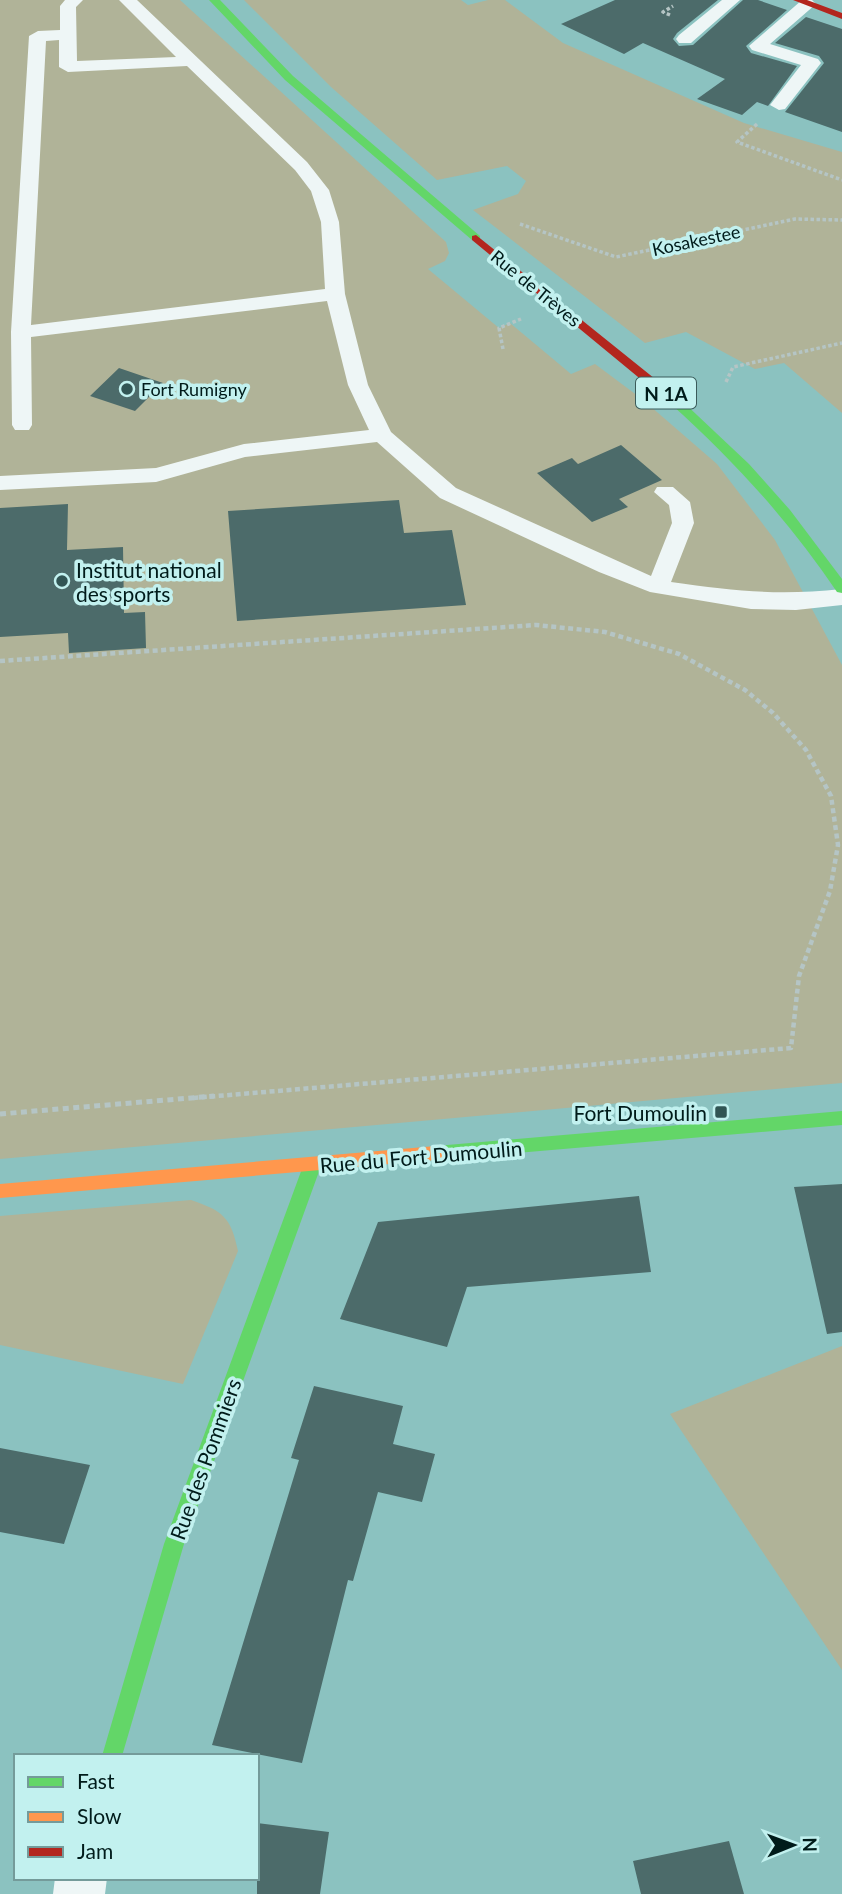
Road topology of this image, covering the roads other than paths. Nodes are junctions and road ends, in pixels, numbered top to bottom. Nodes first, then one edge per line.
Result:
1 (75, 0) edge
2 (127, 0) edge
3 (214, 0) edge
4 (732, 0) edge
5 (803, 2) edge
6 (842, 16) edge
7 (67, 35) junction
8 (685, 39) dead end
9 (192, 61) junction
10 (779, 105) dead end
11 (335, 294) junction
12 (22, 332) junction
13 (22, 425) dead end
14 (382, 435) junction
15 (0, 483) edge
16 (665, 492) dead end
17 (658, 587) junction
18 (842, 589) edge
19 (842, 597) edge
20 (842, 1118) edge
21 (312, 1166) junction
22 (0, 1191) edge
23 (113, 1754) edge

1 - 7 lane
2 - 9 lane
3 - 18 main road, Rue de Trèves / N 1A
4 - 8 lane
5 - 6 main road
5 - 10 lane
7 - 9 lane
7 - 12 lane
9 - 11 lane
11 - 12 lane
11 - 14 lane
12 - 13 lane
14 - 15 lane
14 - 17 lane
16 - 17 lane
17 - 19 lane
20 - 21 main road, Rue du Fort Dumoulin
21 - 22 main road, Rue du Fort Dumoulin
21 - 23 main road, Rue des Pommiers

